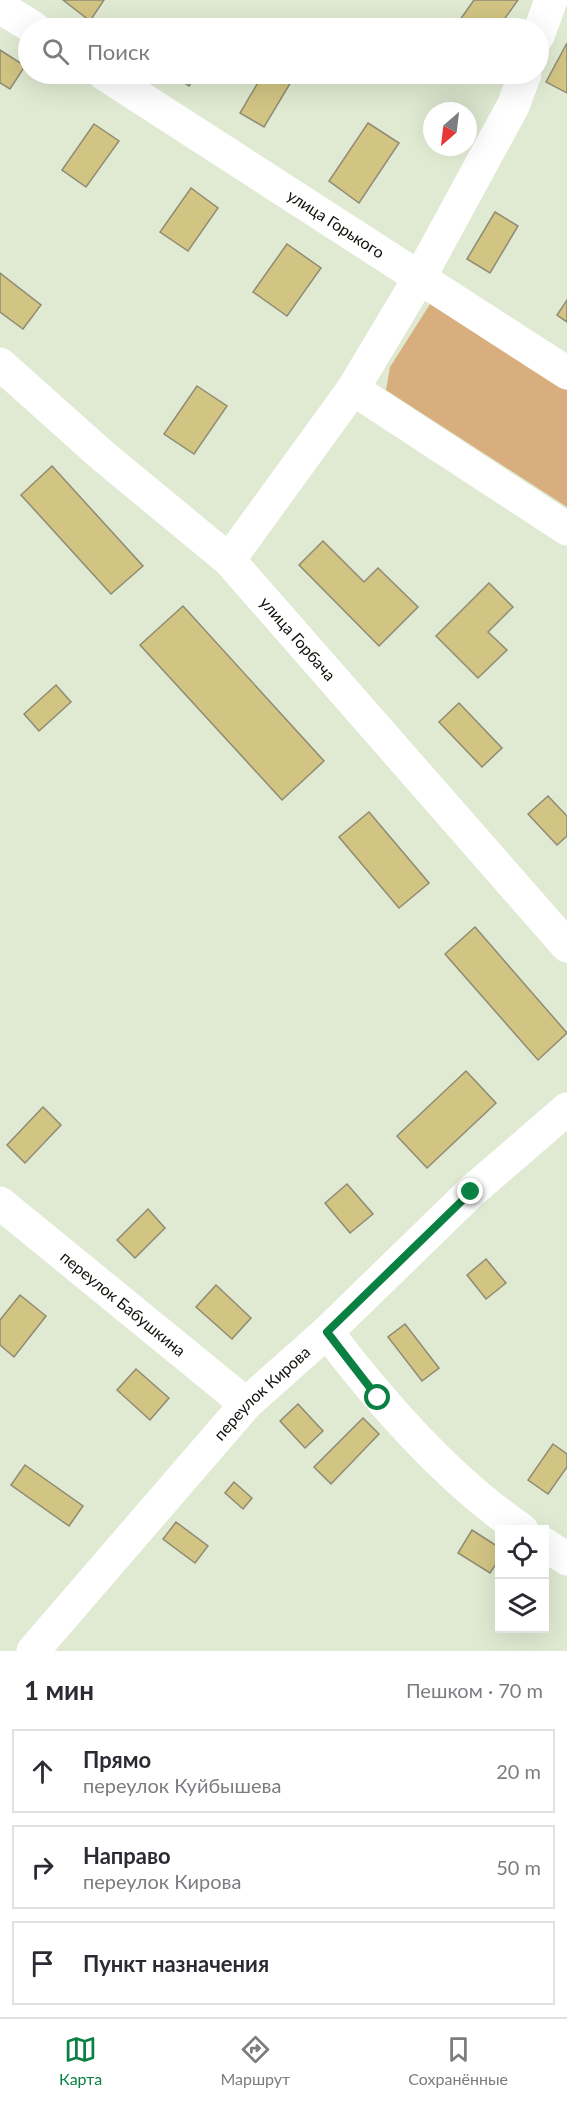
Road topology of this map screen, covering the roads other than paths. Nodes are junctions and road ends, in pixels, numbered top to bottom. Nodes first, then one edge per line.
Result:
1 (551, 0) edge
2 (0, 7) edge
3 (18, 18) edge
4 (544, 18) edge
5 (120, 84) edge
6 (521, 84) edge
7 (420, 277) junction
8 (0, 364) edge
9 (567, 373) edge
10 (353, 388) junction
11 (567, 529) edge
12 (229, 560) junction
13 (567, 945) edge
14 (567, 1108) edge
15 (0, 1203) edge
16 (327, 1332) junction
17 (246, 1404) junction
18 (515, 1525) edge
19 (549, 1547) edge
20 (567, 1559) edge
21 (33, 1651) edge

1 - 4 street
2 - 3 street
5 - 7 street, улица Горького
6 - 7 street
7 - 9 street, улица Горького
7 - 10 street
8 - 12 street, улица Горбача
10 - 11 street
10 - 12 street
12 - 13 street, улица Горбача
14 - 16 street, переулок Кирова
15 - 17 street, переулок Бабушкина
16 - 17 street, переулок Кирова
16 - 18 street
17 - 21 street, переулок Кирова
19 - 20 street

